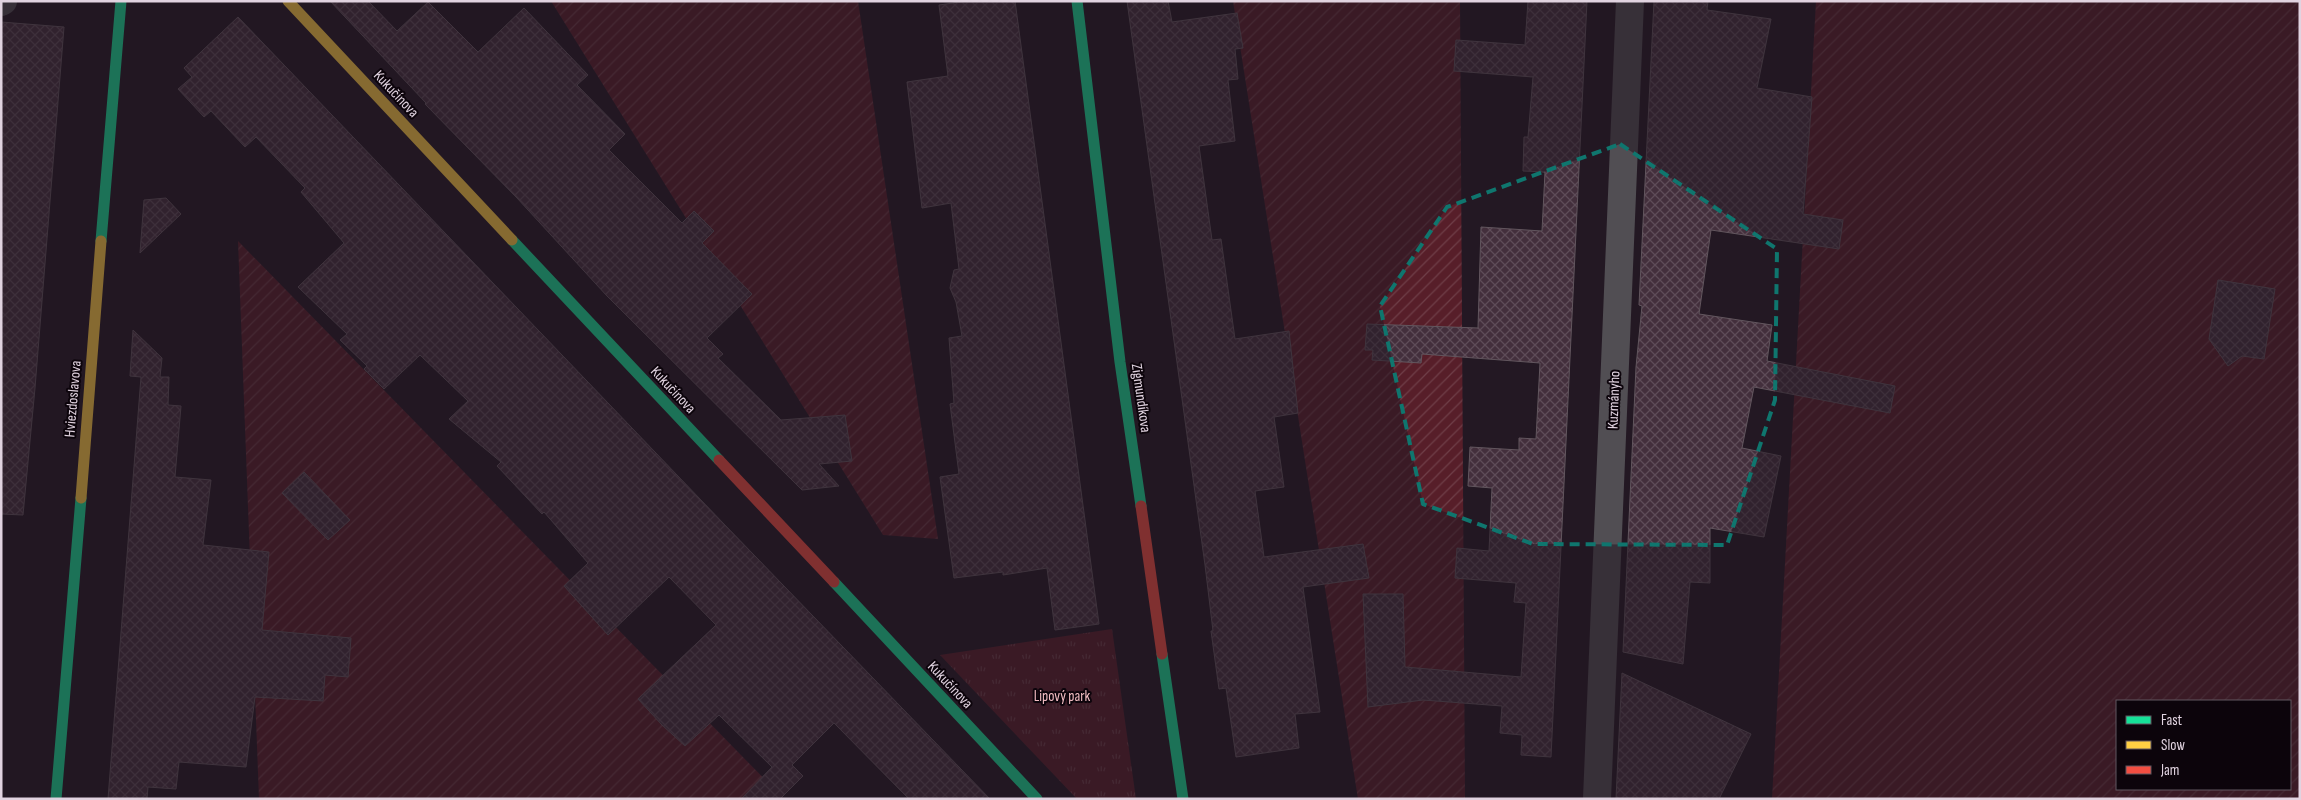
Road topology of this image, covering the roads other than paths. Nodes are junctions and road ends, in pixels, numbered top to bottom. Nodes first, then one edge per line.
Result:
1 (121, 1) edge
2 (288, 1) edge
3 (1077, 1) edge
4 (1630, 1) edge
5 (56, 799) edge
6 (1037, 799) edge
7 (1183, 799) edge
8 (1597, 799) edge

1 - 5 street, Hviezdoslavova
2 - 6 street, Kukučínova
3 - 7 street, Zigmundíkova
4 - 8 street, Kuzmányho

